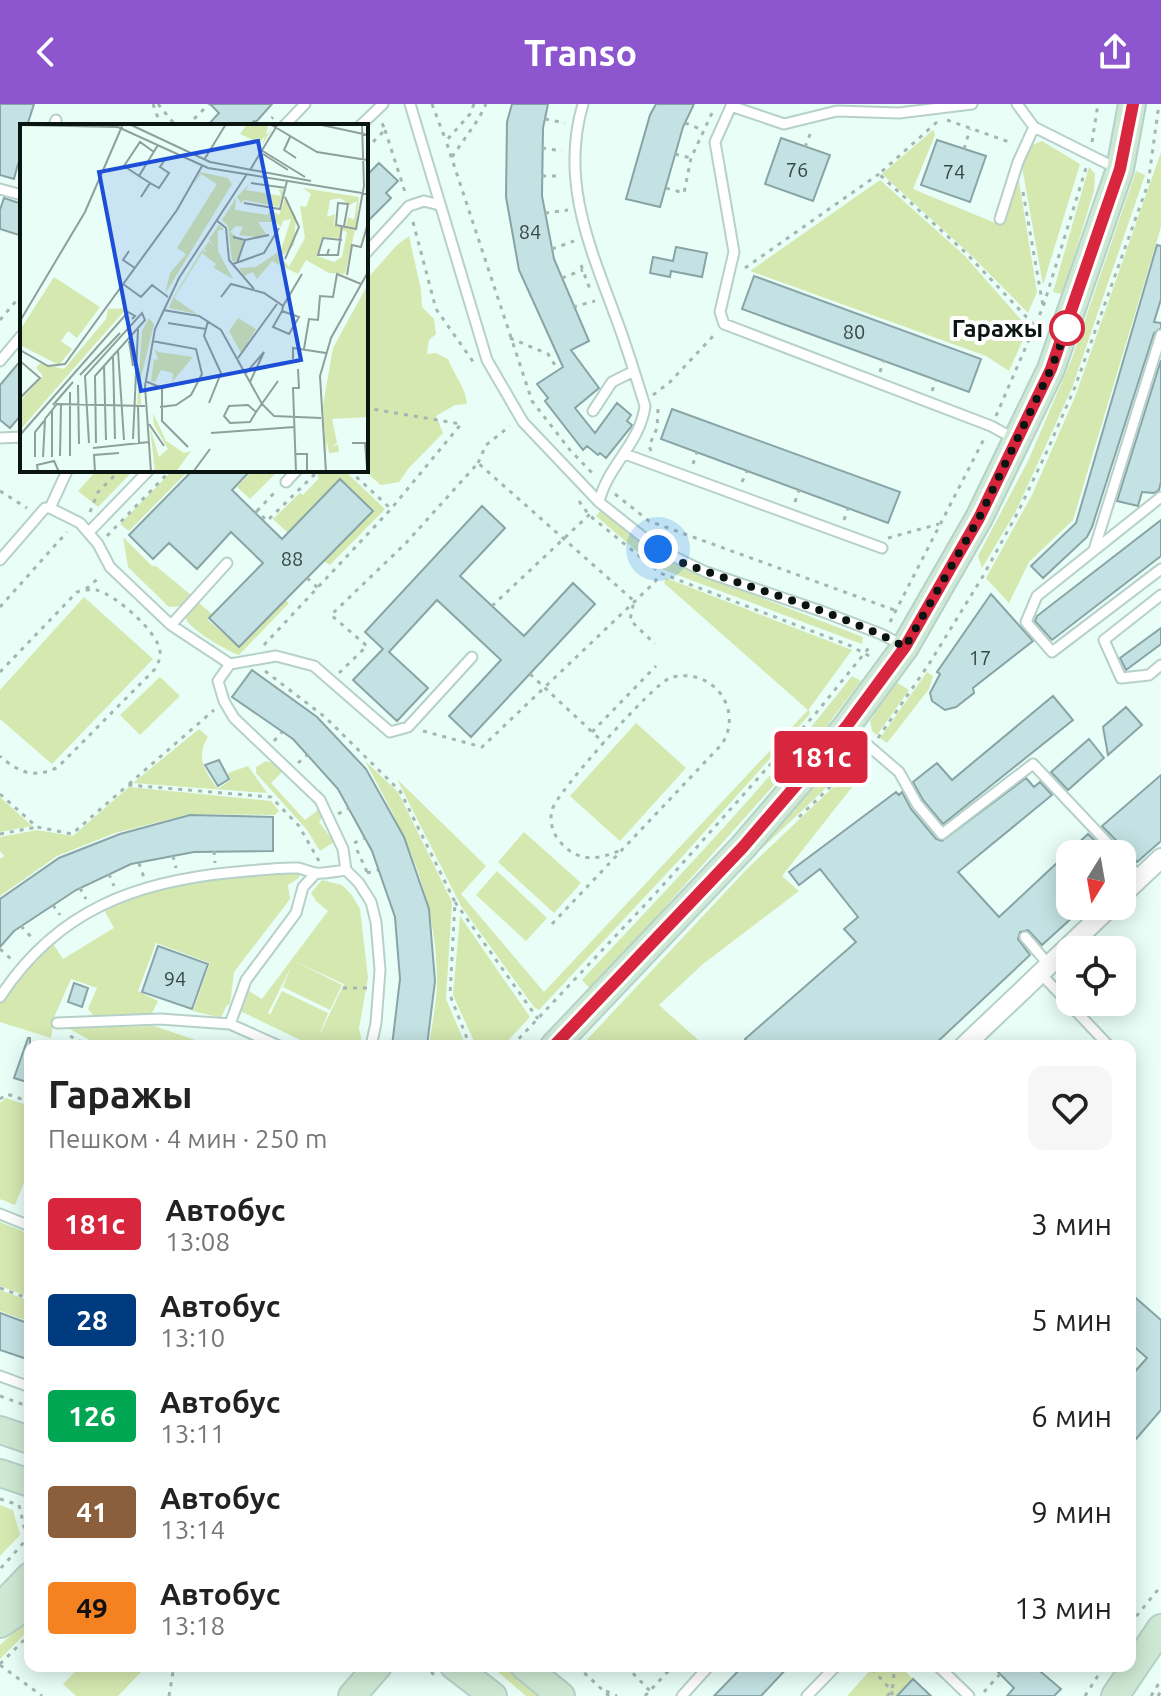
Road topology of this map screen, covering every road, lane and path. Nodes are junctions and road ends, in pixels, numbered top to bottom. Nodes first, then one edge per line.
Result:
1 (155, 104) edge
2 (209, 104) edge
3 (305, 104) edge
4 (383, 104) edge
5 (410, 104) edge
6 (432, 104) edge
7 (474, 104) edge
8 (486, 104) edge
9 (583, 104) edge
10 (717, 104) edge
11 (972, 104) edge
12 (1017, 104) edge
13 (1098, 104) edge
14 (1132, 104) edge
15 (731, 105) edge
16 (545, 119) dead end
17 (685, 123) dead end
18 (160, 124) edge
19 (174, 124) edge
20 (189, 124) edge
21 (286, 124) edge
22 (362, 124) edge
23 (568, 124) dead end
24 (1034, 127) junction
25 (970, 128) junction
26 (385, 130) dead end
27 (703, 130) junction
28 (446, 141) junction
29 (542, 148) dead end
30 (964, 149) dead end
31 (565, 152) dead end
32 (675, 154) dead end
33 (1090, 156) junction
34 (452, 157) junction
35 (691, 158) junction
36 (1018, 162) junction
37 (1120, 169) junction
38 (879, 174) junction
39 (542, 176) dead end
40 (564, 176) dead end
41 (666, 188) dead end
42 (0, 189) edge
43 (20, 194) edge
44 (439, 205) junction
45 (409, 206) junction
46 (568, 210) dead end
47 (545, 213) dead end
48 (1000, 219) dead end
49 (574, 241) dead end
50 (552, 249) dead end
51 (368, 251) edge
52 (583, 270) dead end
53 (734, 276) dead end
54 (562, 278) dead end
55 (20, 296) edge
56 (595, 301) dead end
57 (573, 307) dead end
58 (1043, 307) junction
59 (0, 320) edge
60 (724, 324) junction
61 (1035, 326) junction
62 (1161, 335) edge
63 (20, 337) edge
64 (509, 338) junction
65 (884, 360) dead end
66 (0, 361) edge
67 (558, 370) dead end
68 (634, 371) junction
69 (480, 372) dead end
70 (879, 374) dead end
71 (936, 380) dead end
72 (931, 393) dead end
73 (652, 396) dead end
74 (657, 407) dead end
75 (368, 408) edge
76 (593, 411) dead end
77 (991, 426) junction
78 (503, 430) dead end
79 (20, 437) edge
80 (0, 438) edge
81 (1017, 440) junction
82 (697, 452) dead end
83 (625, 454) junction
84 (652, 455) dead end
85 (478, 463) junction
86 (691, 471) dead end
87 (747, 471) dead end
88 (66, 472) edge
89 (118, 472) edge
90 (147, 472) edge
91 (169, 472) edge
92 (295, 472) edge
93 (317, 472) edge
94 (351, 472) edge
95 (286, 482) dead end
96 (603, 484) junction
97 (740, 488) dead end
98 (799, 490) dead end
99 (1161, 497) edge
100 (266, 501) dead end
101 (599, 502) junction
102 (793, 507) dead end
103 (50, 508) junction
104 (848, 508) dead end
105 (391, 509) junction
106 (83, 522) junction
107 (580, 522) dead end
108 (842, 524) dead end
109 (939, 524) junction
110 (89, 532) junction
111 (562, 539) junction
112 (98, 544) junction
113 (884, 544) joint
114 (1094, 550) junction
115 (0, 560) edge
116 (227, 563) dead end
117 (110, 567) junction
118 (1161, 569) edge
119 (660, 573) dead end
120 (307, 578) dead end
121 (318, 588) junction
122 (84, 590) junction
123 (1161, 595) edge
124 (634, 601) junction
125 (492, 606) dead end
126 (0, 607) edge
127 (897, 611) junction
128 (171, 625) junction
129 (881, 634) junction
130 (655, 644) dead end
131 (905, 647) junction
132 (472, 657) dead end
133 (250, 660) junction
134 (230, 664) junction
135 (1161, 665) edge
136 (656, 666) dead end
137 (0, 672) edge
138 (530, 674) dead end
139 (331, 681) junction
140 (544, 688) junction
141 (224, 701) junction
142 (408, 727) junction
143 (846, 727) junction
144 (282, 732) dead end
145 (592, 732) junction
146 (272, 743) dead end
147 (604, 743) junction
148 (307, 755) dead end
149 (0, 756) edge
150 (295, 766) dead end
151 (128, 785) junction
152 (0, 794) edge
153 (349, 808) dead end
154 (337, 814) dead end
155 (37, 827) junction
156 (0, 834) edge
157 (1105, 840) edge
158 (623, 849) junction
159 (214, 851) dead end
160 (173, 856) dead end
161 (1161, 858) edge
162 (320, 862) dead end
163 (139, 863) dead end
164 (215, 868) dead end
165 (346, 870) junction
166 (378, 870) dead end
167 (177, 873) dead end
168 (316, 873) junction
169 (367, 873) dead end
170 (1136, 873) edge
171 (109, 874) dead end
172 (1141, 878) junction
173 (145, 881) dead end
174 (1136, 882) edge
175 (80, 888) dead end
176 (116, 891) dead end
177 (455, 902) junction
178 (89, 904) dead end
179 (53, 905) dead end
180 (65, 920) dead end
181 (1096, 920) edge
182 (552, 924) dead end
183 (21, 926) dead end
184 (1025, 937) dead end
185 (35, 942) dead end
186 (0, 949) edge
187 (14, 963) dead end
188 (1045, 969) junction
189 (343, 988) dead end
190 (369, 988) dead end
191 (0, 997) edge
192 (538, 1019) junction
193 (57, 1023) dead end
194 (230, 1024) junction
195 (67, 1034) dead end
196 (78, 1040) edge
197 (266, 1040) edge
198 (372, 1040) edge
199 (468, 1040) edge
200 (518, 1040) edge
201 (560, 1040) edge
202 (970, 1040) edge
203 (1104, 1040) edge
204 (0, 1099) edge
205 (24, 1100) edge
206 (0, 1214) edge
207 (24, 1224) edge
208 (0, 1288) edge
209 (24, 1297) edge
210 (0, 1376) edge
211 (24, 1385) edge
212 (0, 1396) edge
213 (24, 1405) edge
214 (0, 1430) edge
215 (24, 1438) edge
216 (0, 1473) edge
217 (24, 1482) edge
218 (0, 1499) edge
219 (24, 1526) edge
220 (24, 1542) edge
221 (0, 1569) edge
222 (24, 1582) edge
223 (1161, 1586) edge
224 (24, 1608) edge
225 (0, 1612) edge
226 (1136, 1617) edge
227 (0, 1624) edge
228 (1161, 1628) edge
229 (24, 1640) edge
230 (0, 1665) edge
231 (1136, 1665) edge
232 (173, 1672) edge
233 (373, 1672) edge
234 (462, 1672) edge
235 (531, 1672) edge
236 (583, 1672) edge
237 (632, 1672) edge
238 (667, 1672) edge
239 (704, 1672) edge
240 (830, 1672) edge
241 (874, 1672) edge
242 (894, 1672) edge
243 (944, 1672) edge
244 (1100, 1672) edge
245 (1131, 1672) edge
246 (1000, 1674) dead end
247 (1161, 1680) edge
248 (604, 1691) junction
249 (650, 1691) junction
250 (984, 1692) dead end
251 (890, 1694) edge
252 (42, 1696) edge
253 (169, 1696) edge
254 (352, 1696) edge
255 (493, 1696) edge
256 (561, 1696) edge
257 (609, 1696) edge
258 (617, 1696) edge
259 (645, 1696) edge
260 (682, 1696) edge
261 (807, 1696) edge
262 (969, 1696) edge
263 (1085, 1696) edge
264 (1115, 1696) edge
265 (1151, 1696) edge

1 - 18 path
1 - 19 path
2 - 20 path
3 - 21 lane
4 - 22 lane
5 - 44 lane
6 - 28 path
7 - 28 path
8 - 34 path
9 - 68 lane
10 - 27 path
11 - 15 lane
12 - 24 lane
13 - 33 path
14 - 37 main road
15 - 60 lane
16 - 23 path
17 - 27 path
24 - 33 lane
24 - 36 lane
25 - 30 path
25 - 36 path
25 - 38 path
26 - 45 path
27 - 35 path
28 - 34 path
29 - 31 path
32 - 35 path
33 - 37 lane
33 - 58 path
34 - 64 path
35 - 41 path
36 - 48 lane
36 - 58 path
37 - 81 main road
38 - 53 path
38 - 61 path
39 - 40 path
42 - 43 lane
44 - 45 lane
44 - 101 lane
45 - 51 lane
45 - 69 path
46 - 47 path
49 - 50 path
52 - 54 path
55 - 59 path
56 - 57 path
58 - 61 path
60 - 73 path
60 - 77 lane
61 - 77 path
62 - 114 lane
63 - 66 lane
64 - 67 path
64 - 96 path
65 - 70 path
68 - 76 lane
68 - 83 lane
71 - 72 path
74 - 84 path
75 - 105 path
77 - 81 lane
77 - 109 path
78 - 85 path
79 - 80 lane
81 - 131 main road
82 - 86 path
83 - 96 lane
83 - 113 lane
85 - 111 path
85 - 139 path
87 - 97 path
88 - 103 lane
89 - 106 path
90 - 110 lane
91 - 112 path
92 - 95 lane
93 - 100 path
94 - 105 path
96 - 101 lane
96 - 127 path
98 - 102 path
99 - 114 lane
101 - 129 lane
103 - 106 lane
103 - 115 lane
104 - 108 path
105 - 121 path
106 - 110 lane
106 - 126 path
107 - 111 path
109 - 113 path
109 - 127 path
110 - 112 lane
111 - 124 path
111 - 125 path
112 - 117 lane
114 - 118 lane
116 - 128 lane
117 - 122 path
117 - 128 lane
119 - 124 path
120 - 121 path
121 - 133 path
122 - 137 path
122 - 149 path
123 - 135 lane
124 - 130 path
124 - 140 path
127 - 129 path
128 - 134 lane
129 - 131 lane
129 - 192 path
131 - 143 main road
132 - 142 lane
133 - 134 lane
133 - 139 lane
133 - 177 path
134 - 141 lane
136 - 145 path
138 - 140 path
139 - 142 lane
140 - 142 path
140 - 145 path
141 - 151 path
141 - 165 lane
143 - 157 lane
143 - 201 main road
144 - 146 path
145 - 147 path
147 - 158 path
147 - 158 path
148 - 150 path
151 - 155 path
151 - 162 path
152 - 155 path
153 - 154 path
155 - 156 path
158 - 182 path
159 - 164 path
160 - 167 path
161 - 172 street
163 - 173 path
165 - 168 lane
165 - 198 lane
166 - 169 path
168 - 191 lane
168 - 194 lane
170 - 172 lane
171 - 176 path
172 - 174 street
175 - 178 path
177 - 192 path
177 - 199 path
179 - 180 path
181 - 188 street
183 - 185 path
184 - 188 lane
186 - 187 path
188 - 202 street
188 - 203 lane
189 - 190 path
192 - 200 path
193 - 194 lane
194 - 197 lane
195 - 196 path
204 - 205 path
206 - 207 lane
208 - 209 path
210 - 211 lane
212 - 213 path
214 - 215 main road
216 - 217 main road
218 - 219 path
220 - 221 path
222 - 225 main road
223 - 226 path
224 - 227 main road
228 - 231 main road
229 - 230 path
230 - 252 path
232 - 253 path
233 - 254 main road
234 - 255 main road
235 - 256 main road
236 - 248 path
237 - 249 path
238 - 249 path
239 - 260 lane
240 - 261 lane
241 - 251 path
242 - 251 path
243 - 262 lane
244 - 263 path
245 - 264 main road
246 - 250 path
247 - 265 path
248 - 257 path
248 - 258 path
249 - 259 path

